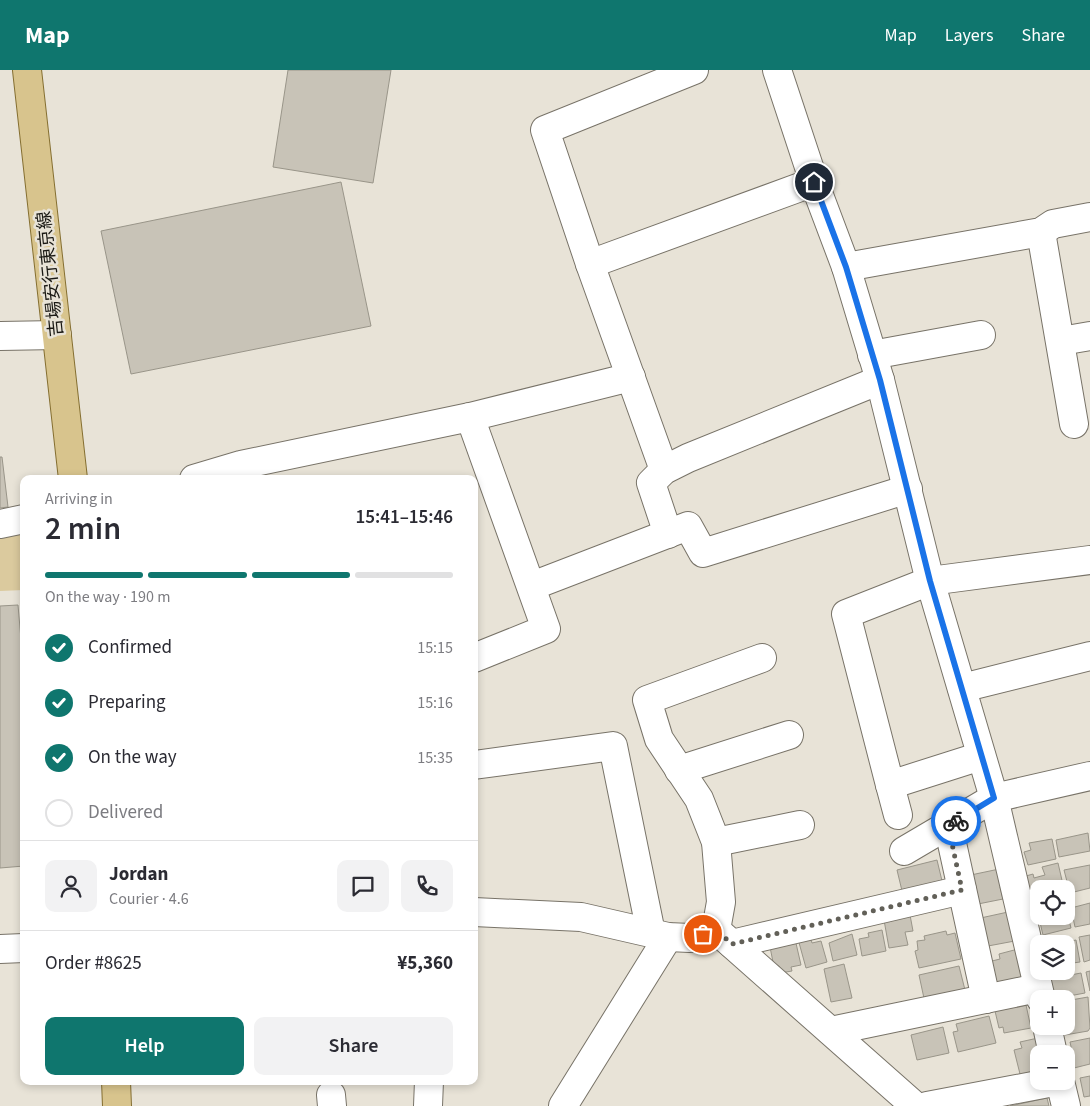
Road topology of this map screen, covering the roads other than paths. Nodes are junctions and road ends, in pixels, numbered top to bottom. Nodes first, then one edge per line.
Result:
1 (27, 70) edge
2 (694, 70) edge
3 (777, 70) edge
4 (814, 182) junction
5 (1090, 217) edge
6 (1041, 232) junction
7 (590, 264) junction
8 (846, 267) junction
9 (57, 334) junction
10 (981, 335) dead end
11 (0, 336) edge
12 (1090, 336) edge
13 (1060, 341) junction
14 (876, 367) junction
15 (631, 378) junction
16 (470, 417) junction
17 (1074, 424) dead end
18 (664, 470) junction
19 (72, 475) edge
20 (207, 475) edge
21 (908, 489) junction
22 (20, 520) edge
23 (0, 524) edge
24 (668, 534) junction
25 (1090, 560) edge
26 (930, 581) junction
27 (532, 586) junction
28 (478, 656) edge
29 (1090, 656) edge
30 (762, 658) dead end
31 (962, 688) junction
32 (789, 734) dead end
33 (981, 756) junction
34 (478, 764) edge
35 (679, 770) junction
36 (1090, 776) edge
37 (890, 785) junction
38 (994, 798) junction
39 (898, 815) dead end
40 (800, 825) dead end
41 (948, 825) junction
42 (716, 842) junction
43 (904, 851) dead end
44 (962, 890) junction
45 (478, 912) edge
46 (660, 935) junction
47 (724, 937) junction
48 (0, 948) edge
49 (20, 948) edge
50 (1038, 990) edge
51 (1030, 995) edge
52 (986, 999) junction
53 (831, 1031) junction
54 (116, 1085) edge
55 (429, 1085) edge
56 (1030, 1087) edge
57 (1062, 1090) edge
58 (117, 1106) edge
59 (428, 1106) edge
60 (563, 1106) edge
61 (916, 1106) edge
62 (927, 1106) edge
63 (1066, 1106) edge

1 - 9 main road, 吉場安行東京線
2 - 7 street
3 - 4 street
4 - 7 street
4 - 8 street
5 - 6 street
6 - 8 street
6 - 13 street
7 - 15 street
8 - 14 street
9 - 11 street
9 - 19 main road, 吉場安行東京線
10 - 14 street
12 - 13 street
13 - 17 street
14 - 18 street
14 - 21 street
15 - 16 street
15 - 18 street
16 - 20 street
16 - 27 street
18 - 24 street
21 - 24 street
21 - 26 street
22 - 23 street
24 - 27 street
25 - 26 street
26 - 31 street
26 - 37 street
27 - 28 street
29 - 31 street
30 - 35 street
31 - 33 street
32 - 35 street
33 - 37 street
33 - 38 street
34 - 46 street
35 - 42 street
36 - 38 street
37 - 39 street
38 - 41 street
38 - 50 street
40 - 42 street
41 - 43 street
41 - 44 street
42 - 47 street
44 - 47 street
44 - 52 street
45 - 46 street
46 - 47 street
46 - 60 street
47 - 53 street
48 - 49 street
51 - 52 street
52 - 53 street
53 - 61 street
54 - 58 main road
55 - 59 street
56 - 62 street
57 - 63 street

